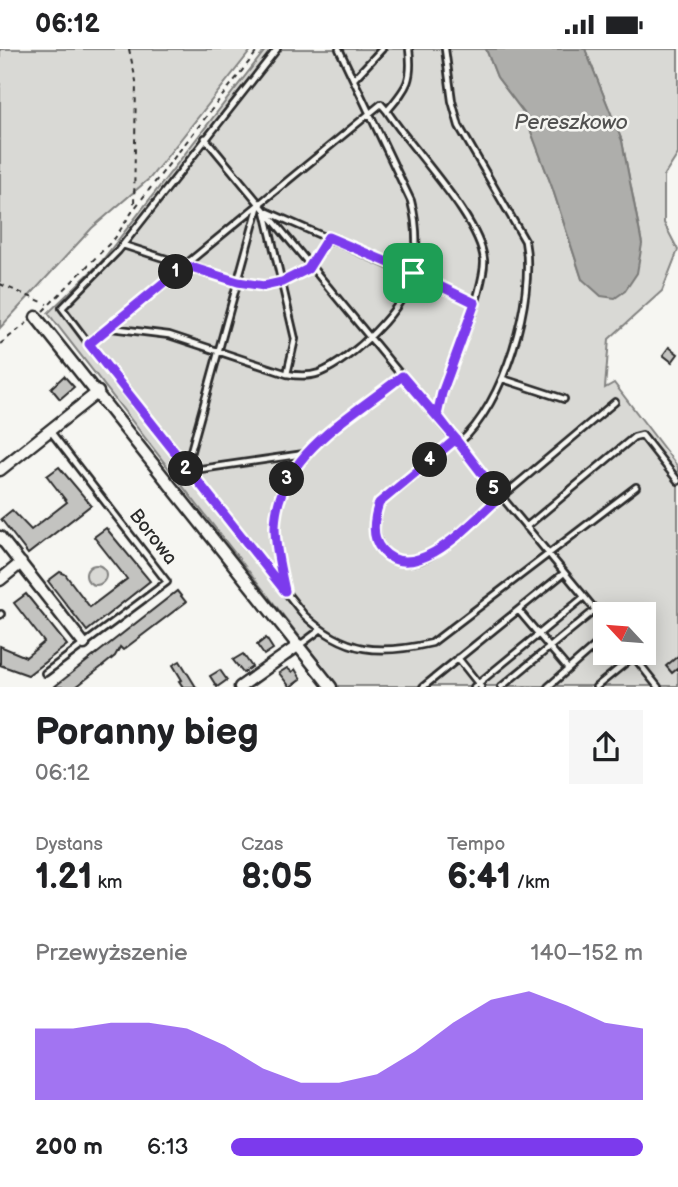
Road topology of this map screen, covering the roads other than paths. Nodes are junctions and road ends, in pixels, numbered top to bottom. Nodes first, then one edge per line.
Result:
1 (277, 49) edge
2 (339, 49) edge
3 (382, 49) edge
4 (409, 49) edge
5 (445, 49) edge
6 (354, 79) junction
7 (387, 111) junction
8 (370, 112) junction
9 (205, 138) junction
10 (259, 203) junction
11 (265, 210) junction
12 (328, 237) junction
13 (123, 245) junction
14 (185, 265) junction
15 (311, 266) junction
16 (413, 273) junction
17 (238, 282) junction
18 (282, 282) junction
19 (475, 303) junction
20 (36, 317) road end
21 (109, 328) junction
22 (369, 336) junction
23 (89, 344) junction
24 (218, 352) junction
25 (287, 374) junction
26 (402, 376) junction
27 (503, 379) junction
28 (98, 392) junction
29 (564, 400) dead end
30 (615, 402) dead end
31 (437, 415) junction
32 (49, 430) junction
33 (457, 441) junction
34 (304, 454) junction
35 (0, 470) edge
36 (186, 470) junction
37 (678, 481) edge
38 (636, 487) dead end
39 (500, 497) junction
40 (526, 527) junction
41 (0, 537) edge
42 (550, 555) junction
43 (21, 563) junction
44 (564, 573) junction
45 (0, 580) edge
46 (285, 591) junction
47 (584, 597) junction
48 (593, 608) edge
49 (519, 611) junction
50 (593, 612) edge
51 (320, 630) junction
52 (538, 634) junction
53 (84, 644) junction
54 (299, 645) junction
55 (550, 647) junction
56 (593, 647) edge
57 (458, 658) junction
58 (621, 665) edge
59 (640, 665) edge
60 (568, 669) junction
61 (45, 673) dead end
62 (427, 685) edge
63 (478, 685) edge
64 (655, 685) edge
65 (240, 687) edge
66 (331, 687) edge
67 (501, 687) edge
68 (548, 687) edge
69 (596, 687) edge

1 - 9 lane
2 - 6 lane
3 - 6 lane
4 - 7 lane
5 - 27 lane
6 - 8 lane
7 - 8 lane
7 - 19 lane
8 - 10 lane
8 - 16 lane
9 - 10 lane
9 - 13 lane
10 - 11 lane
10 - 14 lane
10 - 17 lane
11 - 12 lane
11 - 15 lane
11 - 18 lane
12 - 15 lane
12 - 16 lane
13 - 14 lane
13 - 23 lane
14 - 17 lane
14 - 21 lane
15 - 18 lane
15 - 22 lane
16 - 19 lane
16 - 22 lane
17 - 18 lane
17 - 24 lane
18 - 25 lane
19 - 31 lane
20 - 28 street
21 - 23 lane
21 - 24 lane
22 - 25 lane
22 - 26 lane
23 - 36 lane
24 - 25 lane
24 - 36 lane
26 - 31 lane
26 - 34 lane
27 - 29 lane
27 - 33 lane
28 - 32 street
28 - 54 street
30 - 39 lane
31 - 33 lane
32 - 35 street
32 - 53 lane, Borowa
33 - 39 lane
33 - 39 lane
34 - 36 lane
34 - 46 lane
36 - 46 lane
37 - 40 lane
38 - 42 lane
39 - 40 lane
40 - 42 lane
41 - 43 street
42 - 44 lane
42 - 51 lane
43 - 45 street
43 - 53 street
44 - 47 lane
44 - 49 lane
46 - 51 lane
47 - 48 lane
47 - 52 lane
49 - 52 lane
49 - 57 lane
50 - 55 lane
51 - 54 lane
52 - 55 lane
52 - 63 lane
53 - 61 lane, Borowa
54 - 65 street
54 - 66 street
55 - 60 lane
55 - 67 lane
56 - 60 lane
57 - 62 lane
57 - 63 lane
58 - 69 lane
59 - 64 lane
60 - 68 lane

